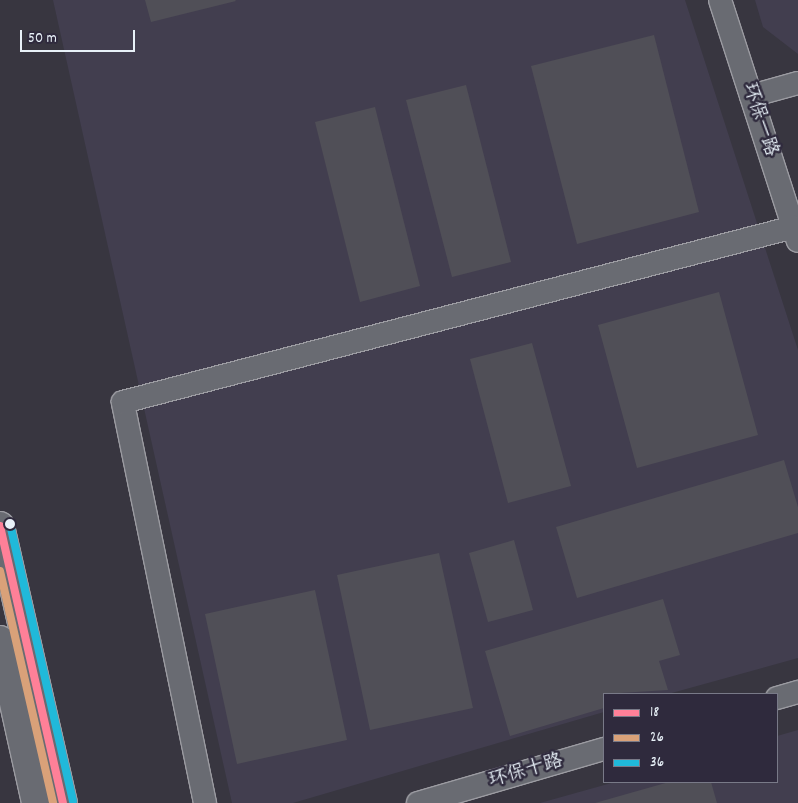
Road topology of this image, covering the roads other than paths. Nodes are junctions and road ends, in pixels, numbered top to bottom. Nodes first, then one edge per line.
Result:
1 (720, 0) edge
2 (798, 83) edge
3 (751, 96) junction
4 (796, 234) edge
5 (0, 526) edge
6 (0, 640) edge
7 (798, 692) edge
8 (778, 698) edge
9 (603, 749) edge
10 (36, 803) edge
11 (63, 803) edge
12 (205, 803) edge
13 (418, 803) edge

1 - 3 street, 环保一路
2 - 3 street
3 - 4 street, 环保一路
4 - 12 street
5 - 11 main road
6 - 10 main road
7 - 8 street
9 - 13 street, 环保十路

